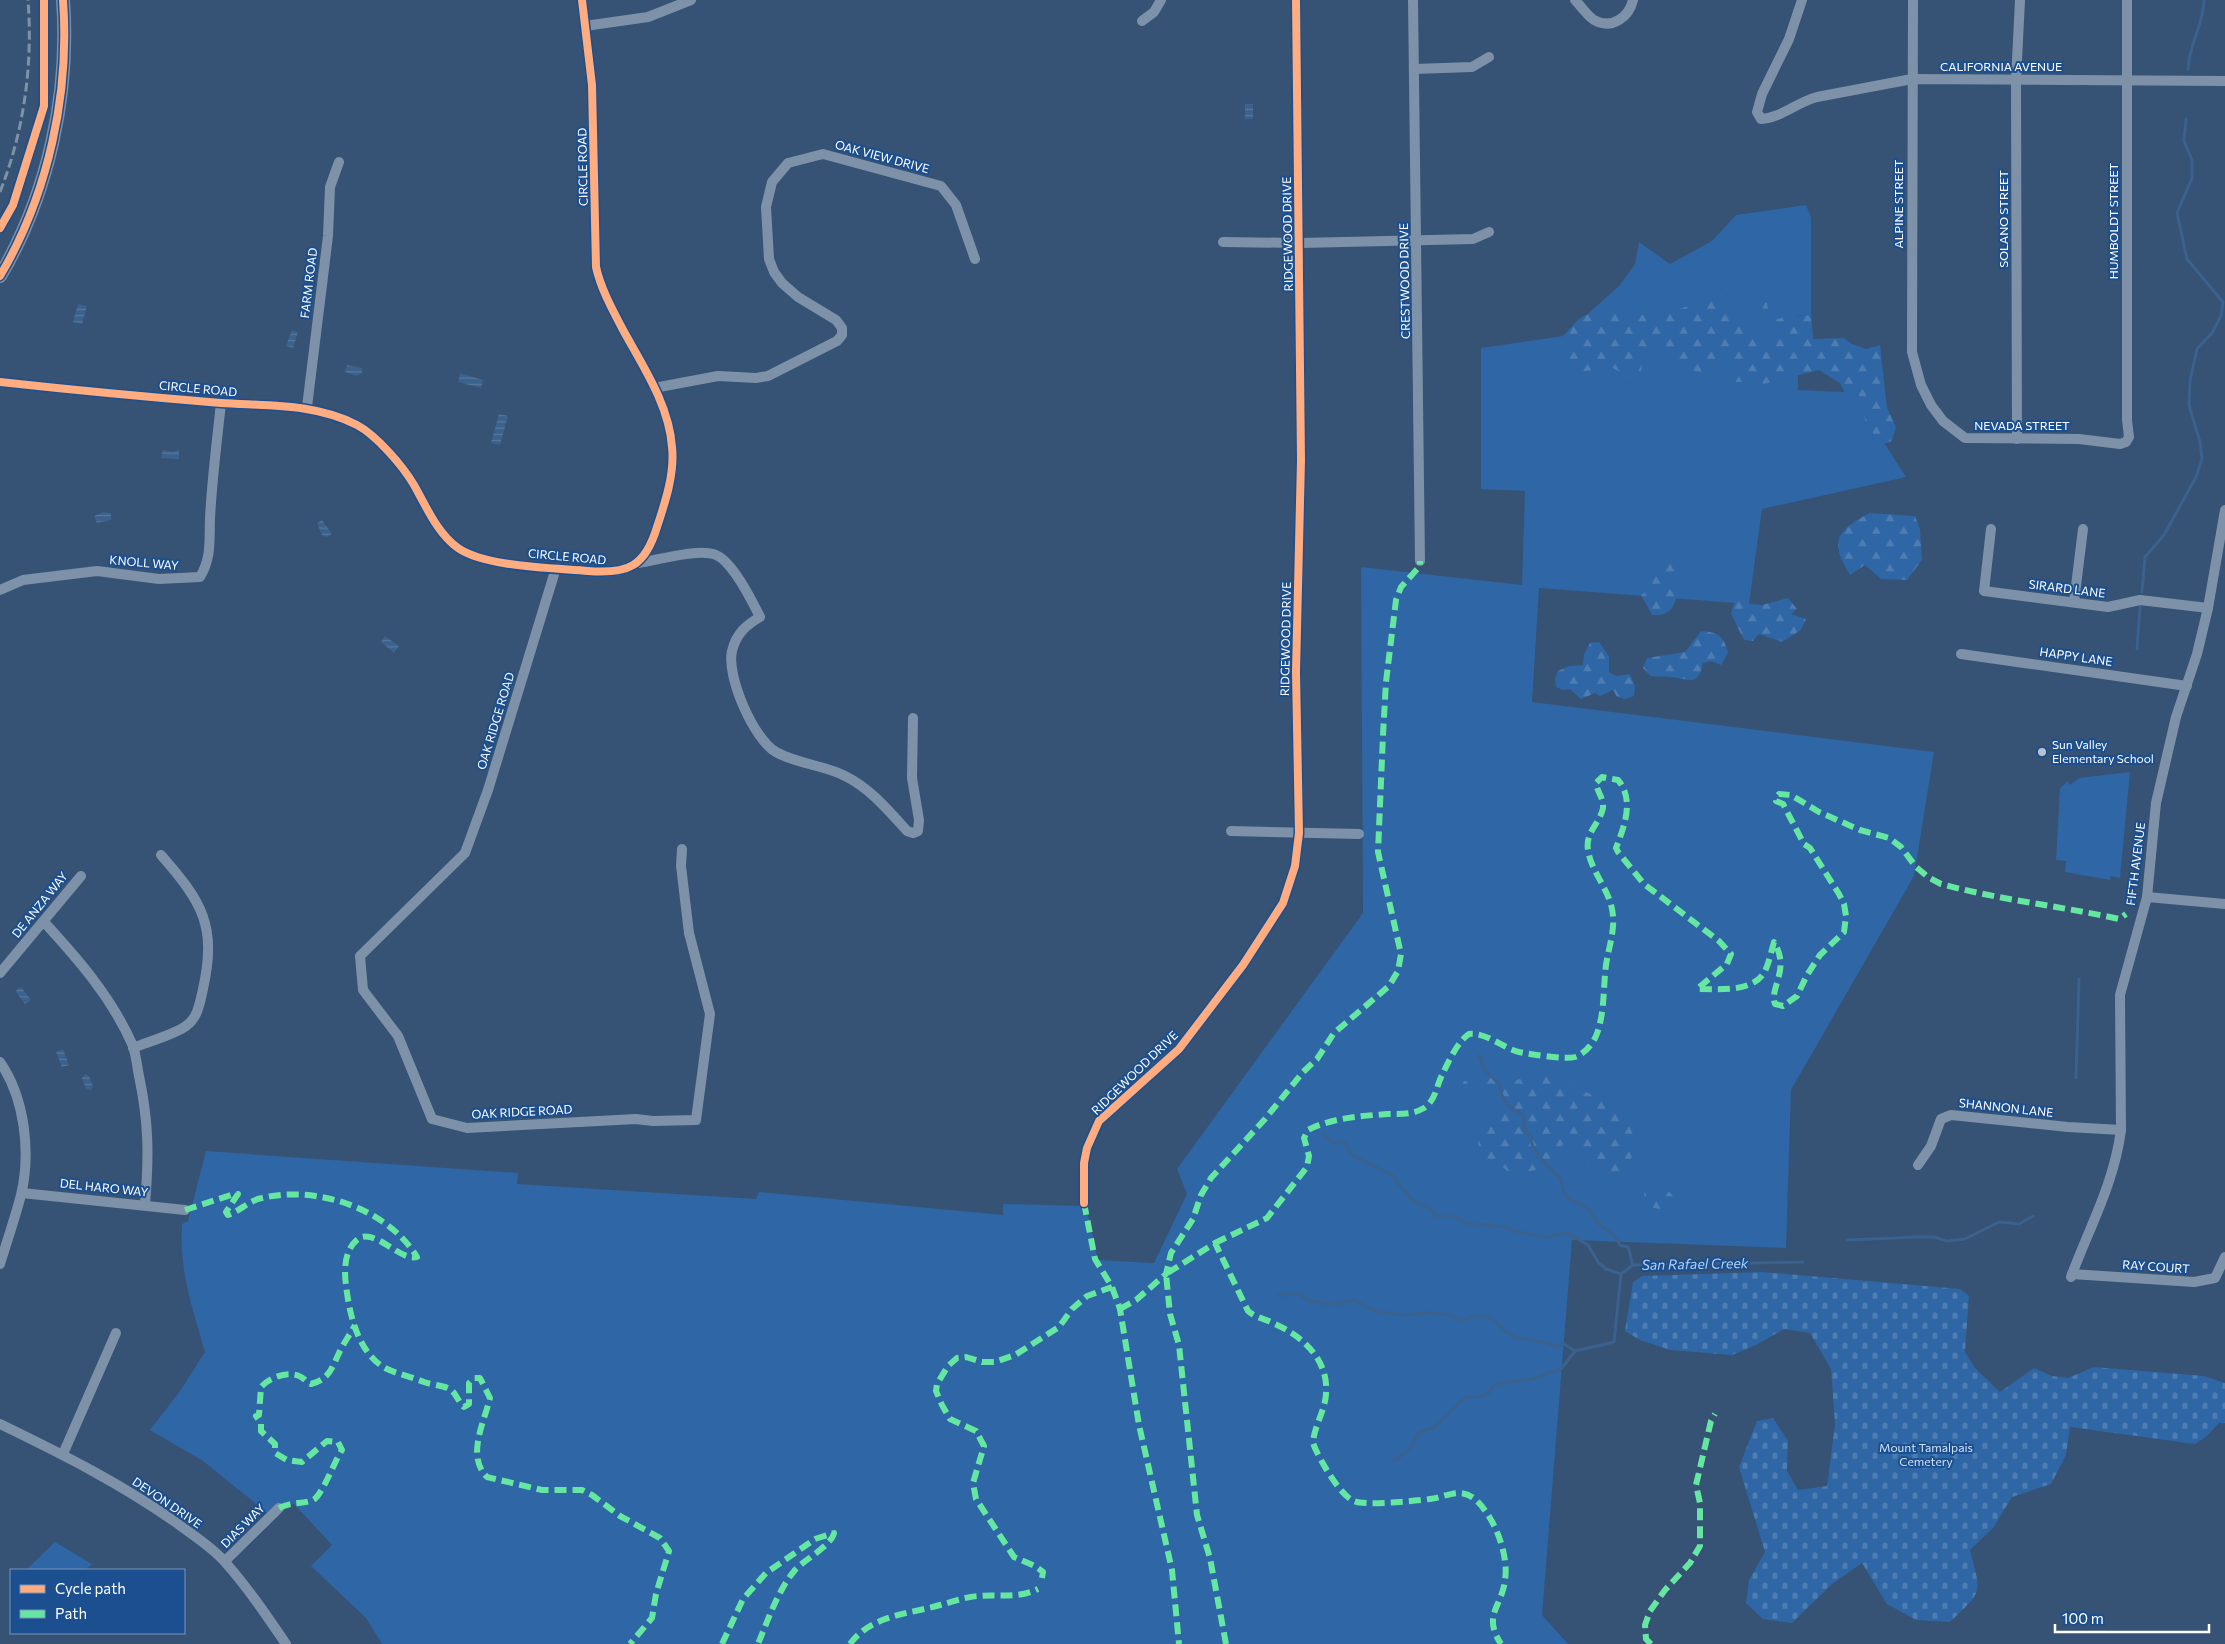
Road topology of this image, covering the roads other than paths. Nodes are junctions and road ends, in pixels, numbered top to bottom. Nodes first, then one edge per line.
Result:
1 (63, 0) edge
2 (582, 0) edge
3 (690, 0) edge
4 (1161, 0) edge
5 (1296, 0) edge
6 (1413, 0) edge
7 (1575, 0) edge
8 (1633, 0) edge
9 (1802, 0) edge
10 (1913, 0) edge
11 (2020, 0) edge
12 (2127, 0) edge
13 (1142, 21) dead end
14 (585, 26) junction
15 (1489, 57) dead end
16 (1414, 69) junction
17 (1912, 80) junction
18 (2016, 80) junction
19 (2126, 81) junction
20 (2225, 81) edge
21 (339, 162) dead end
22 (1489, 232) dead end
23 (1417, 241) junction
24 (1223, 242) dead end
25 (1300, 243) junction
26 (975, 259) dead end
27 (0, 276) edge
28 (0, 382) edge
29 (654, 388) junction
30 (221, 403) junction
31 (1931, 405) joint
32 (307, 407) junction
33 (2017, 439) junction
34 (2126, 442) joint
35 (2225, 510) edge
36 (2083, 529) dead end
37 (1991, 530) dead end
38 (1420, 561) dead end
39 (640, 563) junction
40 (556, 568) junction
41 (0, 590) edge
42 (2074, 602) junction
43 (2208, 608) junction
44 (1961, 654) dead end
45 (2187, 686) junction
46 (913, 718) dead end
47 (1231, 831) dead end
48 (1299, 833) junction
49 (1359, 834) dead end
50 (682, 849) dead end
51 (161, 855) dead end
52 (80, 876) dead end
53 (2148, 897) junction
54 (2225, 904) edge
55 (44, 922) junction
56 (0, 973) edge
57 (133, 1048) junction
58 (0, 1062) edge
59 (2121, 1130) junction
60 (1918, 1165) dead end
61 (22, 1193) junction
62 (1084, 1203) dead end
63 (145, 1204) junction
64 (185, 1210) dead end
65 (2225, 1257) edge
66 (0, 1264) edge
67 (2071, 1276) joint
68 (116, 1333) dead end
69 (0, 1424) edge
70 (62, 1454) junction
71 (279, 1508) dead end
72 (225, 1561) junction
73 (286, 1644) edge

1 - 27 main road
2 - 14 street, CIRCLE ROAD
3 - 14 street
4 - 13 street
5 - 25 street, RIDGEWOOD DRIVE
6 - 16 street, CRESTWOOD DRIVE
7 - 8 street
9 - 17 street, CALIFORNIA AVENUE
10 - 17 street, ALPINE STREET
11 - 18 street, SOLANO STREET
12 - 19 street, HUMBOLDT STREET
14 - 29 street, CIRCLE ROAD
15 - 16 street
16 - 23 street, CRESTWOOD DRIVE
17 - 18 street, CALIFORNIA AVENUE
17 - 31 street, ALPINE STREET
18 - 19 street, CALIFORNIA AVENUE
18 - 33 street, SOLANO STREET
19 - 20 street, CALIFORNIA AVENUE
19 - 34 street, HUMBOLDT STREET
21 - 32 street, FARM ROAD
22 - 23 street
23 - 25 street
23 - 38 street, CRESTWOOD DRIVE
24 - 25 street
25 - 48 street, RIDGEWOOD DRIVE
26 - 29 street, OAK VIEW DRIVE
28 - 30 street, CIRCLE ROAD
29 - 39 street, CIRCLE ROAD
30 - 32 street, CIRCLE ROAD
30 - 41 street, KNOLL WAY
31 - 33 street, NEVADA STREET
32 - 40 street, CIRCLE ROAD
33 - 34 street, NEVADA STREET
35 - 43 street, FIFTH AVENUE
36 - 42 street
37 - 42 street, SIRARD LANE
39 - 40 street, CIRCLE ROAD
39 - 46 street
40 - 50 street, OAK RIDGE ROAD
42 - 43 street, SIRARD LANE
43 - 45 street, FIFTH AVENUE
44 - 45 street, HAPPY LANE
45 - 53 street, FIFTH AVENUE
47 - 48 street
48 - 49 street
48 - 62 street, RIDGEWOOD DRIVE
51 - 57 street
52 - 55 street, DE ANZA WAY
53 - 54 street
53 - 59 street, FIFTH AVENUE
55 - 56 street, DE ANZA WAY
55 - 57 street
57 - 63 street
58 - 61 street
59 - 60 street, SHANNON LANE
59 - 67 street, FIFTH AVENUE
61 - 63 street, DEL HARO WAY
61 - 66 street
63 - 64 street, DEL HARO WAY
65 - 67 street, RAY COURT
68 - 70 street
69 - 70 street, DEVON DRIVE
70 - 72 street, DEVON DRIVE
71 - 72 street, DIAS WAY
72 - 73 street, DEVON DRIVE

